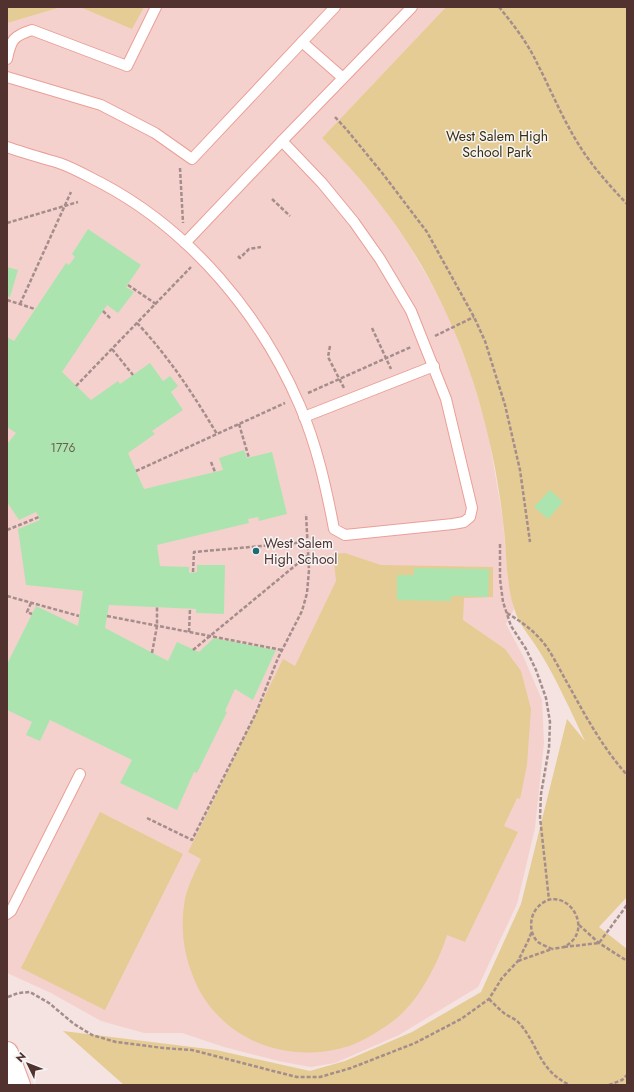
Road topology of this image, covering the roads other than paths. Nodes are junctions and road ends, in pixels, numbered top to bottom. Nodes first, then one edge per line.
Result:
1 (156, 7) edge
2 (335, 7) edge
3 (412, 7) edge
4 (302, 42) junction
5 (7, 59) edge
6 (7, 77) edge
7 (342, 78) junction
8 (282, 141) junction
9 (7, 147) edge
10 (185, 243) junction
11 (434, 366) junction
12 (304, 418) junction
13 (80, 774) dead end
14 (7, 914) edge
15 (7, 1053) edge
16 (19, 1085) edge

1 - 5 lane
2 - 4 lane
3 - 7 lane
4 - 6 lane
4 - 7 lane
7 - 8 lane
8 - 10 lane
8 - 11 lane
9 - 10 lane
10 - 12 lane
11 - 12 lane
11 - 12 lane
13 - 14 lane
15 - 16 street

